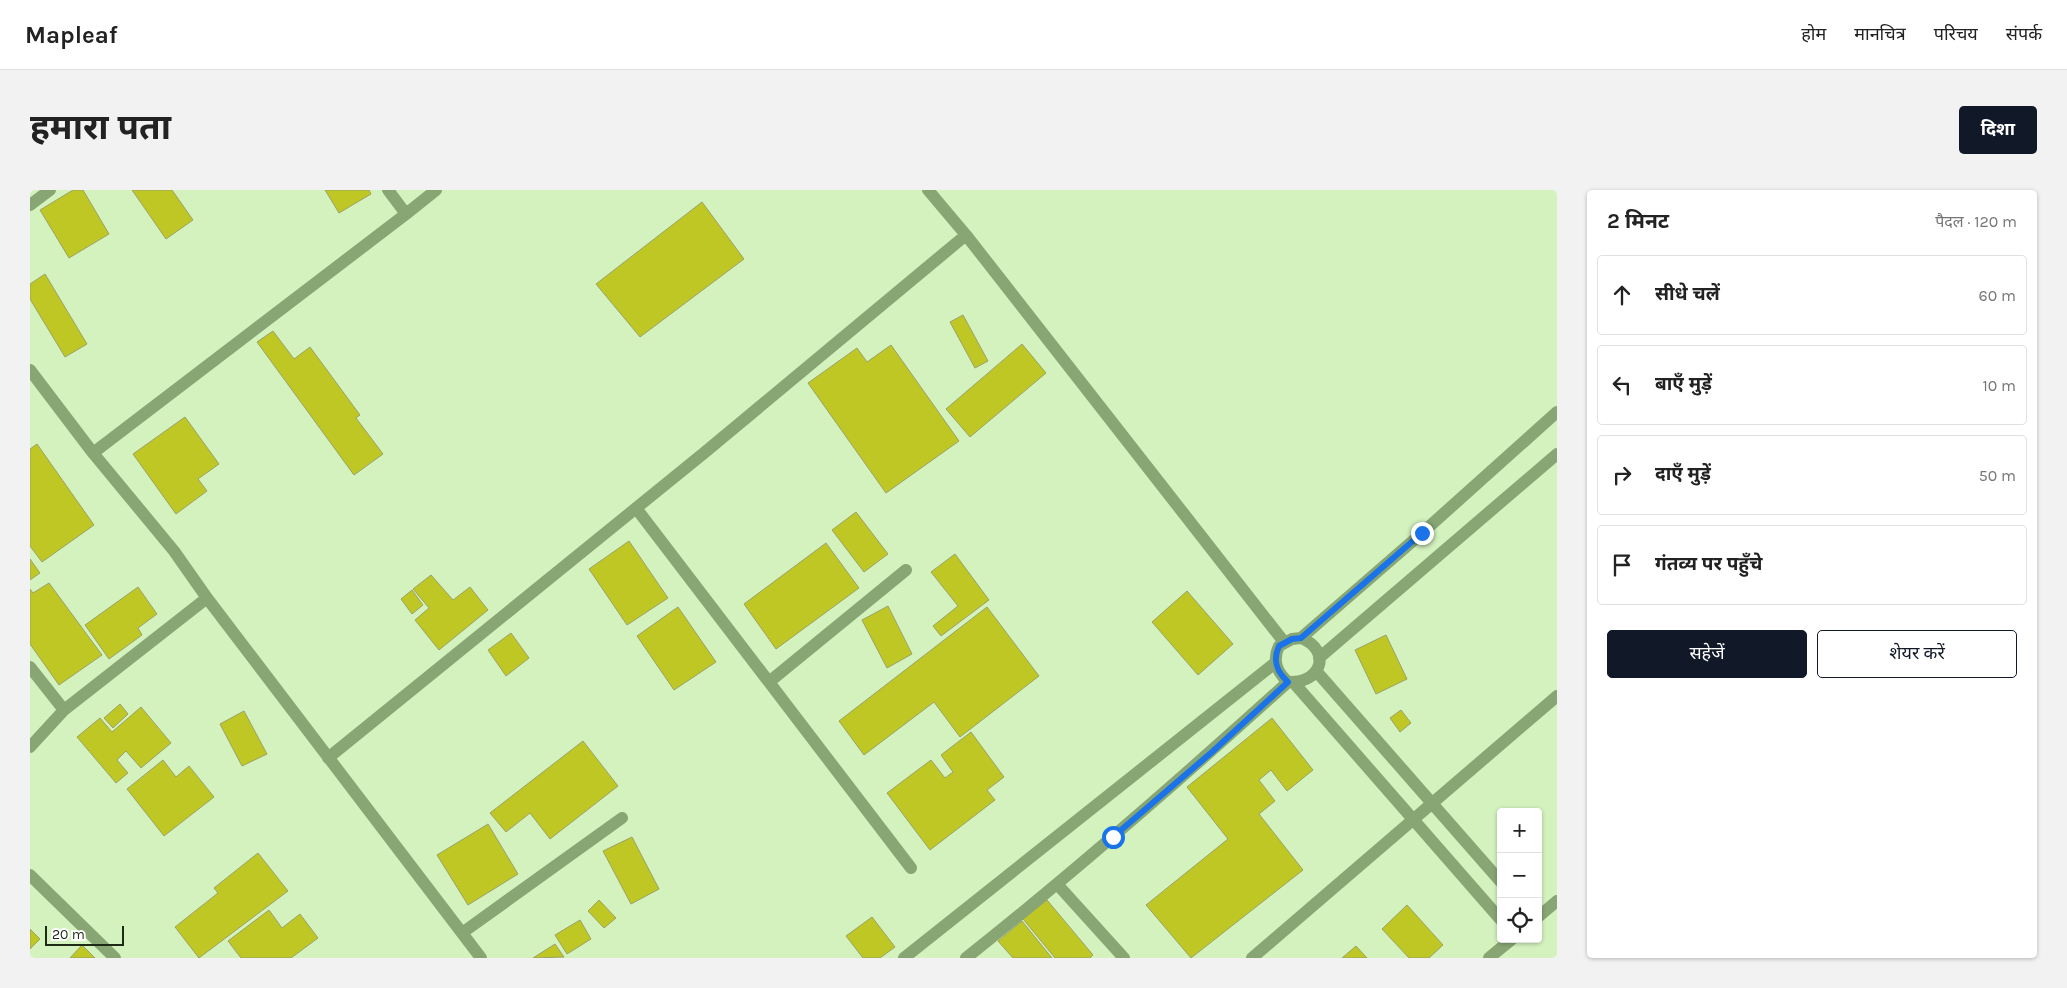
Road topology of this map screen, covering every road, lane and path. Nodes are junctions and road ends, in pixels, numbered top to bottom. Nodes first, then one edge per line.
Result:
1 (50, 190) edge
2 (388, 190) edge
3 (436, 190) edge
4 (928, 190) edge
5 (30, 204) edge
6 (406, 214) junction
7 (966, 235) junction
8 (30, 370) edge
9 (1557, 412) edge
10 (93, 453) junction
11 (1557, 454) edge
12 (636, 508) junction
13 (906, 570) dead end
14 (207, 598) junction
15 (1301, 638) junction
16 (1284, 642) junction
17 (1319, 658) junction
18 (1275, 663) junction
19 (30, 667) edge
20 (1317, 672) junction
21 (769, 682) junction
22 (1291, 682) junction
23 (1557, 696) edge
24 (64, 710) junction
25 (30, 747) edge
26 (328, 758) junction
27 (1433, 804) junction
28 (622, 818) dead end
29 (1414, 820) junction
30 (911, 868) dead end
31 (30, 874) edge
32 (1497, 877) edge
33 (1057, 884) junction
34 (1557, 901) edge
35 (1542, 914) edge
36 (1497, 915) edge
37 (462, 933) junction
38 (1507, 943) edge
39 (115, 958) edge
40 (481, 958) edge
41 (904, 958) edge
42 (966, 958) edge
43 (1124, 958) edge
44 (1252, 958) edge
45 (1489, 958) edge

1 - 5 street
2 - 6 street
3 - 6 street
4 - 7 street
6 - 10 street
7 - 12 street
7 - 16 street
8 - 10 street
9 - 15 street
10 - 14 street
11 - 17 street
12 - 21 street
12 - 26 street
13 - 21 street
14 - 24 street
14 - 26 street
15 - 16 street
15 - 17 street
16 - 18 street
17 - 20 street
18 - 22 street
18 - 41 street
19 - 24 street
20 - 22 street
20 - 27 street
21 - 30 street
22 - 29 street
22 - 33 street
23 - 27 street
24 - 25 street
26 - 37 street
27 - 29 street
27 - 32 street
28 - 37 street
29 - 36 street
29 - 44 street
31 - 39 street
33 - 42 street
33 - 43 street
34 - 35 street
37 - 40 street
38 - 45 street

